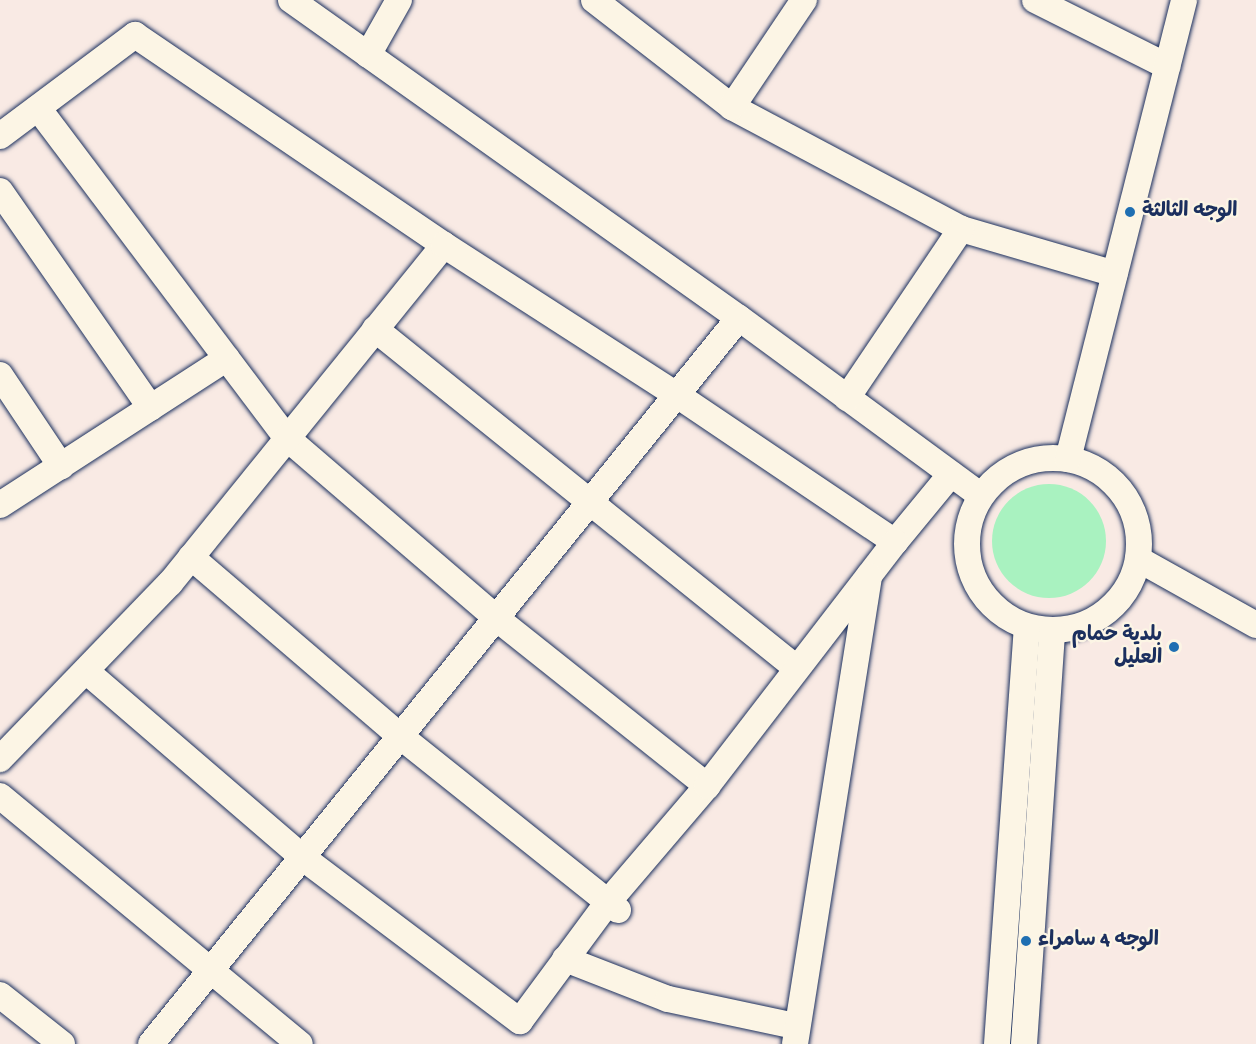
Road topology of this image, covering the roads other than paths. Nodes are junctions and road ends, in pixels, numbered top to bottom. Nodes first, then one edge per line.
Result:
1 (291, 0) edge
2 (399, 0) edge
3 (594, 0) edge
4 (804, 0) edge
5 (1035, 0) edge
6 (1184, 0) edge
7 (368, 55) junction
8 (1167, 66) junction
9 (732, 107) junction
10 (38, 108) junction
11 (0, 136) edge
12 (0, 191) edge
13 (961, 229) junction
14 (444, 245) junction
15 (1115, 274) junction
16 (739, 318) junction
17 (375, 329) junction
18 (227, 358) junction
19 (0, 375) edge
20 (677, 395) junction
21 (847, 398) junction
22 (151, 408) junction
23 (287, 438) junction
24 (1068, 459) junction
25 (61, 466) junction
26 (951, 474) junction
27 (981, 496) junction
28 (589, 503) junction
29 (0, 505) edge
30 (895, 542) junction
31 (191, 557) junction
32 (1138, 559) junction
33 (870, 574) junction
34 (495, 618) junction
35 (1256, 625) edge
36 (1039, 629) junction
37 (795, 667) junction
38 (86, 671) junction
39 (400, 736) junction
40 (0, 759) edge
41 (706, 786) junction
42 (0, 796) edge
43 (302, 857) junction
44 (613, 906) junction
45 (565, 959) junction
46 (212, 968) junction
47 (0, 994) edge
48 (795, 1035) edge
49 (62, 1044) edge
50 (151, 1044) edge
51 (300, 1044) edge
52 (997, 1044) edge
53 (1024, 1044) edge

1 - 7 street
2 - 7 street
3 - 9 street
4 - 9 street
5 - 8 street
6 - 8 street
7 - 16 street
8 - 15 street
9 - 13 street
10 - 11 street
10 - 14 street
10 - 18 street
12 - 22 street
13 - 15 street
13 - 21 street
14 - 17 street
14 - 20 street
15 - 24 street
16 - 20 street
16 - 21 street
17 - 23 street
17 - 28 street
18 - 22 street
18 - 23 street
19 - 25 street
20 - 28 street
20 - 30 street
21 - 26 street
22 - 25 street
23 - 31 street
23 - 34 street
24 - 27 street
24 - 32 street
25 - 29 street
26 - 27 street
26 - 30 street
27 - 36 street
28 - 34 street
28 - 37 street
30 - 33 street
31 - 38 street
31 - 39 street
32 - 35 street
32 - 36 street
33 - 37 street
33 - 48 street
34 - 39 street
34 - 41 street
36 - 52 street
36 - 53 street
37 - 41 street
38 - 40 street
38 - 43 street
39 - 43 street
39 - 44 street
41 - 44 street
42 - 46 street
43 - 45 street
43 - 46 street
44 - 45 street
45 - 48 street
46 - 50 street
46 - 51 street
47 - 49 street

